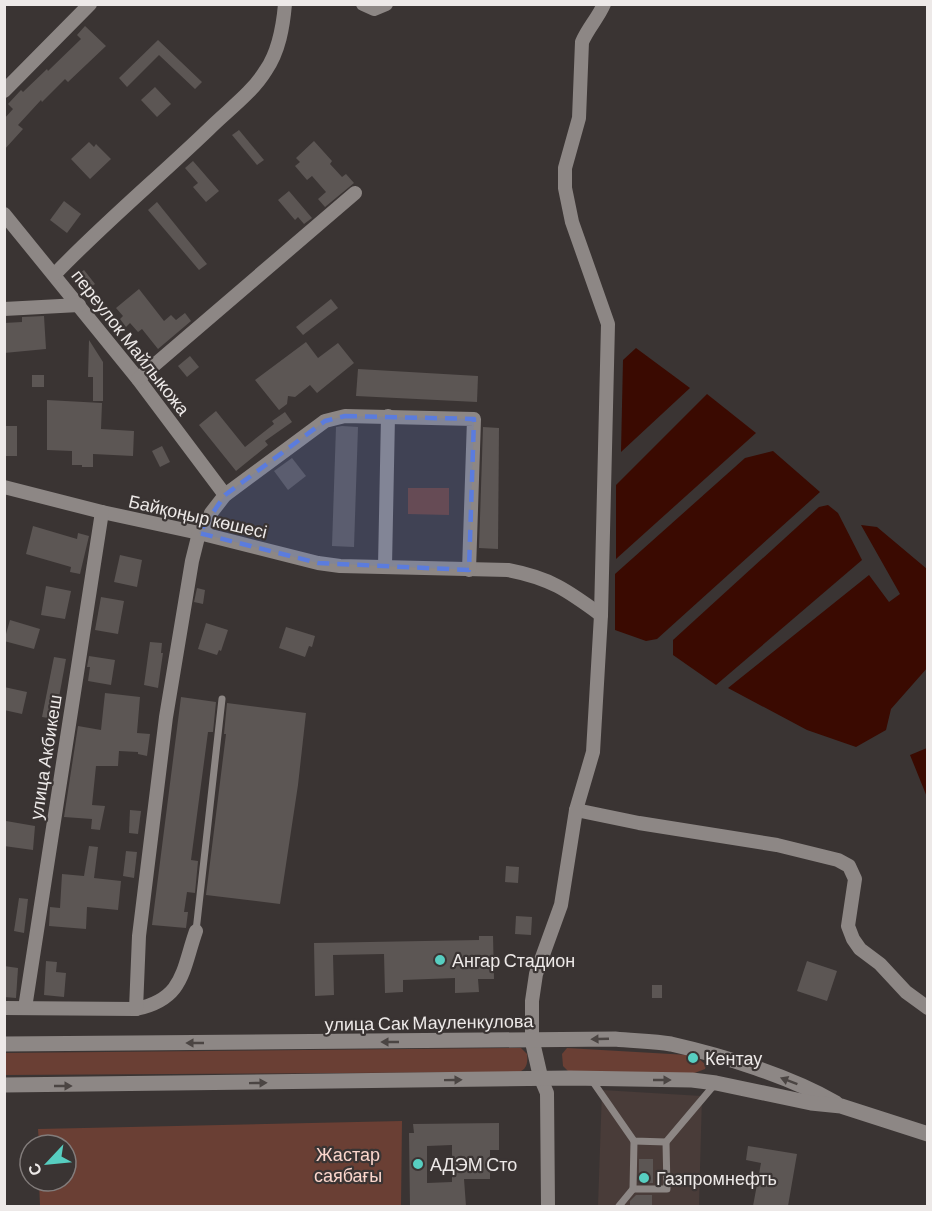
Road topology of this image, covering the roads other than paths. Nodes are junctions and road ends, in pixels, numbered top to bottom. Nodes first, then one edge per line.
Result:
1 (90, 4) edge
2 (285, 4) edge
3 (363, 4) edge
4 (386, 4) edge
5 (604, 4) edge
6 (4, 91) edge
7 (355, 193) dead end
8 (4, 214) edge
9 (56, 274) junction
10 (79, 305) junction
11 (4, 309) edge
12 (138, 379) junction
13 (388, 416) junction
14 (4, 487) edge
15 (225, 495) junction
16 (102, 512) junction
17 (200, 532) junction
18 (385, 566) junction
19 (469, 570) junction
20 (601, 615) junction
21 (222, 699) dead end
22 (576, 810) junction
23 (196, 931) joint
24 (4, 1008) edge
25 (25, 1008) junction
26 (927, 1008) edge
27 (136, 1009) junction
28 (532, 1040) junction
29 (4, 1044) edge
30 (541, 1079) junction
31 (591, 1079) junction
32 (716, 1083) junction
33 (4, 1085) edge
34 (841, 1106) junction
35 (927, 1134) edge
36 (634, 1141) junction
37 (666, 1142) junction
38 (633, 1189) junction
39 (548, 1206) edge
40 (619, 1206) edge

1 - 6 street
2 - 9 street
3 - 4 street
5 - 20 street
7 - 12 street
8 - 9 street, переулок Майлыкожа
9 - 10 street, переулок Майлыкожа
10 - 11 street
10 - 12 street, переулок Майлыкожа
12 - 15 street, переулок Майлыкожа
13 - 15 street
13 - 18 street
13 - 19 street
14 - 16 street, Байқоңыр көшесі
15 - 17 street
16 - 17 street, Байқоңыр көшесі
16 - 25 street, улица Акбикеш
17 - 18 street, Байқоңыр көшесі
17 - 27 street
18 - 19 street, Байқоңыр көшесі
19 - 20 street, Байқоңыр көшесі
20 - 22 street
21 - 23 lane
22 - 26 street
22 - 28 street
23 - 27 street
24 - 25 street
25 - 27 street
28 -> 29 main road, улица Сак Мауленкулова
28 - 30 main road
34 -> 28 main road, улица Сак Мауленкулова
30 - 31 main road, улица Сак Мауленкулова
33 -> 30 main road, улица Сак Мауленкулова
30 - 39 street
31 -> 32 main road, улица Сак Мауленкулова
31 - 36 lane
32 - 34 main road, улица Сак Мауленкулова
32 - 37 lane
34 - 35 main road, улица Сак Мауленкулова
36 - 37 lane
36 - 38 lane
37 - 38 lane
38 - 40 lane

